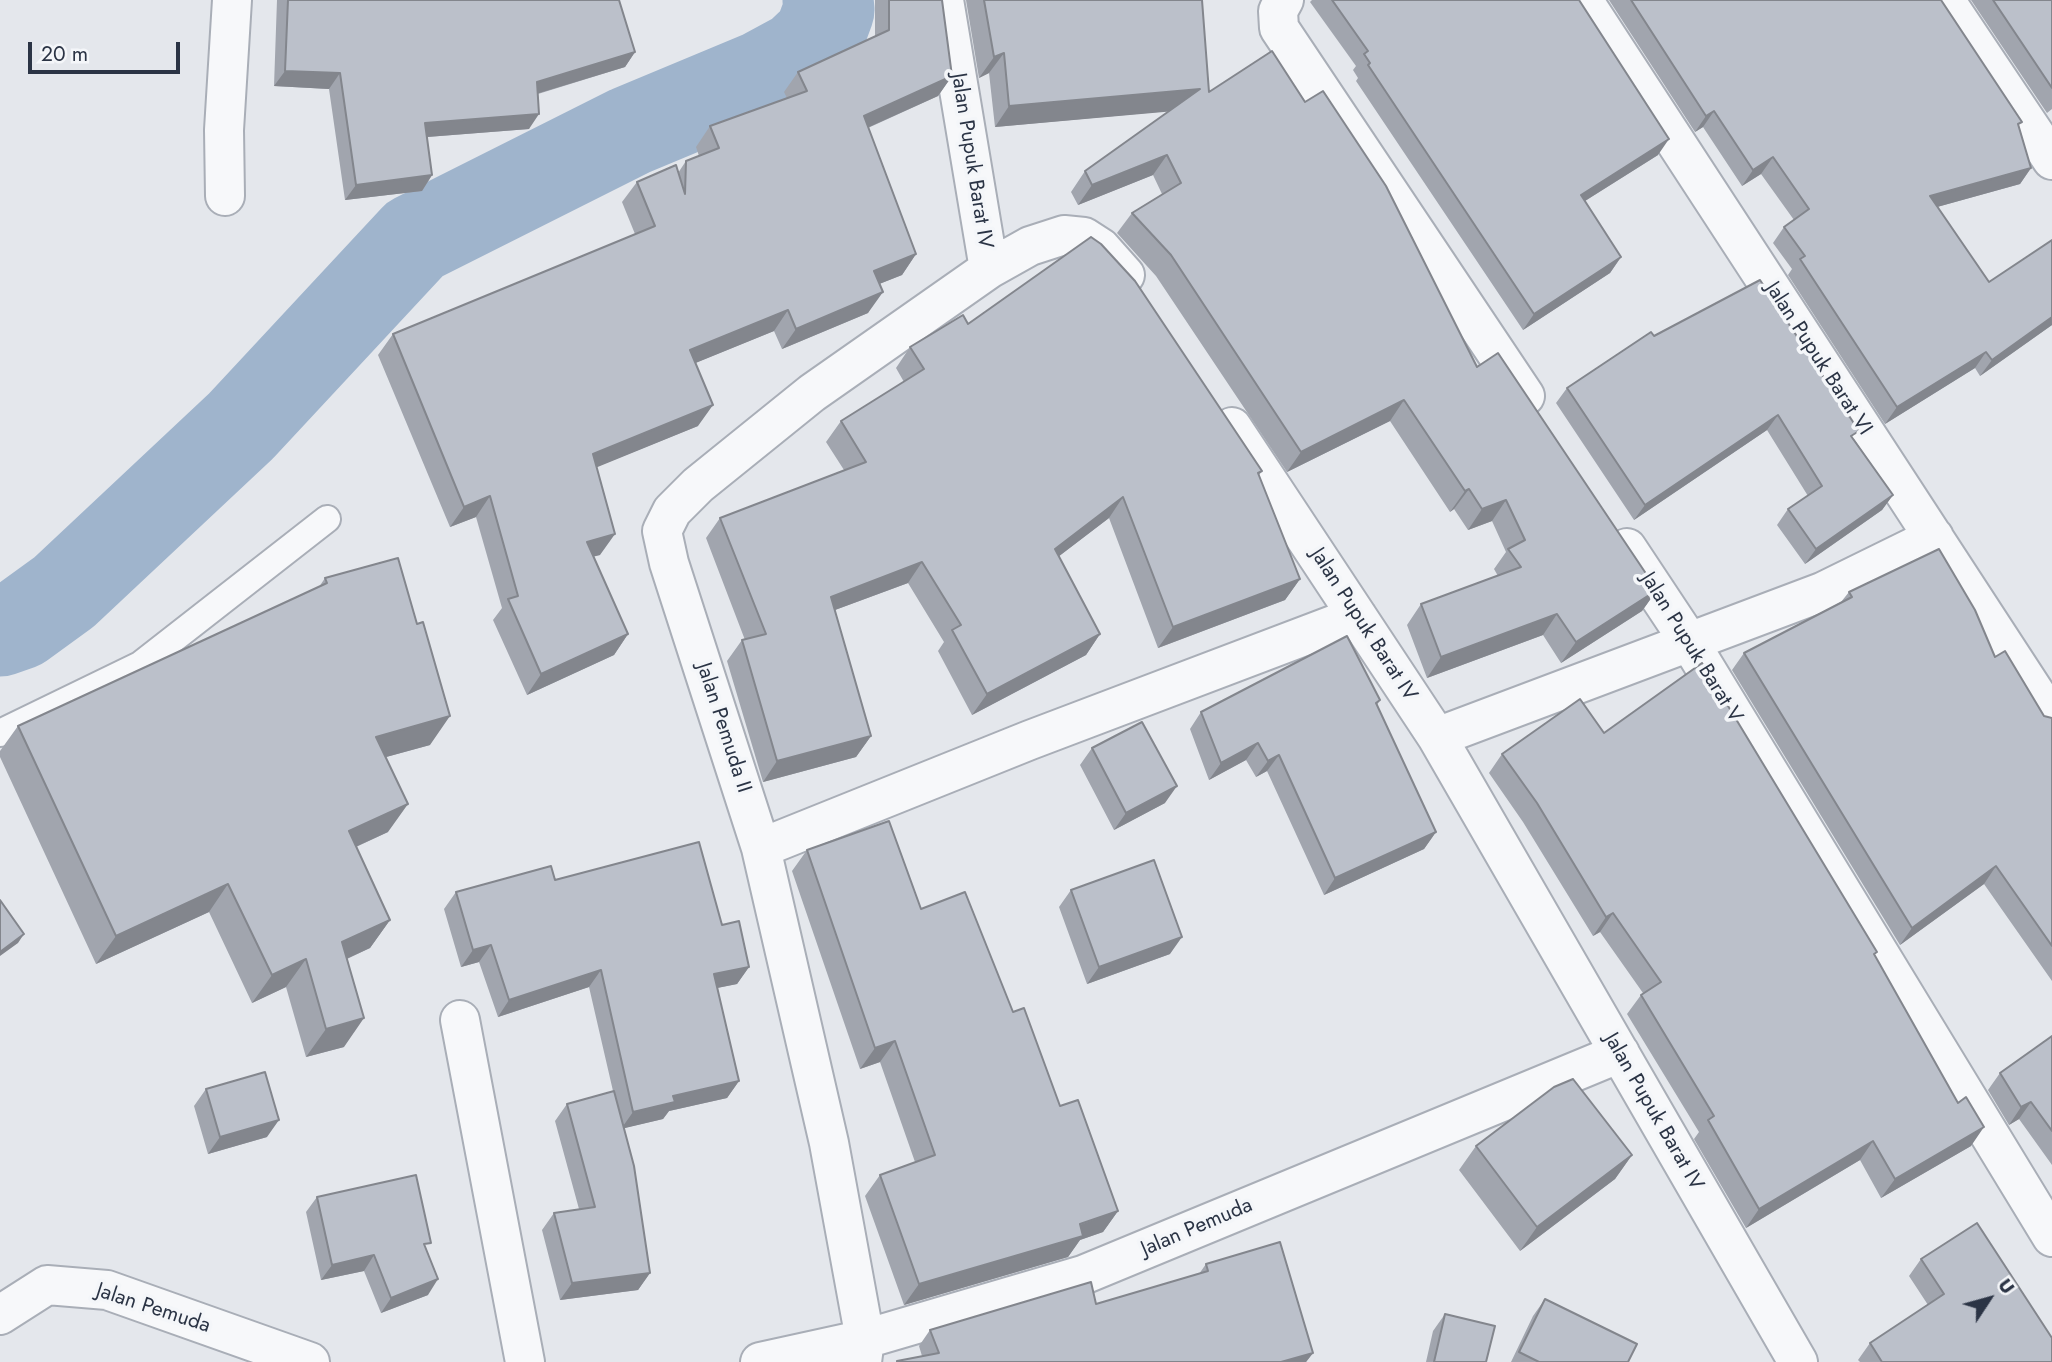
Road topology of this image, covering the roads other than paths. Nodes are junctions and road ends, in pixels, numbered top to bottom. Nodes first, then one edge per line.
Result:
1 (232, 0) edge
2 (944, 0) edge
3 (1283, 0) edge
4 (1583, 0) edge
5 (1945, 0) edge
6 (2052, 160) edge
7 (225, 195) dead end
8 (989, 269) junction
9 (1145, 299) edge
10 (1211, 397) edge
11 (1543, 422) edge
12 (1605, 515) edge
13 (327, 519) dead end
14 (1934, 537) junction
15 (1357, 616) junction
16 (1690, 643) junction
17 (2050, 709) edge
18 (0, 733) edge
19 (1437, 737) junction
20 (761, 848) junction
21 (460, 1020) dead end
22 (1620, 1054) junction
23 (2052, 1237) edge
24 (0, 1315) edge
25 (864, 1350) edge
26 (310, 1362) edge
27 (525, 1362) edge
28 (760, 1362) edge
29 (1798, 1362) edge

1 - 7 street
2 - 8 street, Jalan Pupuk Barat IV
3 - 11 street
4 - 14 street, Jalan Pupuk Barat VI
5 - 6 street
8 - 9 street, Jalan Pupuk Barat IV
8 - 20 street, Jalan Pemuda II
10 - 15 street, Jalan Pupuk Barat IV
12 - 16 street, Jalan Pupuk Barat V
13 - 18 lane
14 - 16 street
14 - 17 street, Jalan Pupuk Barat VI
15 - 19 street, Jalan Pupuk Barat IV
15 - 20 street
16 - 19 street
16 - 23 street, Jalan Pupuk Barat V
19 - 22 street, Jalan Pupuk Barat IV
20 - 25 street, Jalan Pemuda II
21 - 27 street
22 - 25 street, Jalan Pemuda
22 - 29 street, Jalan Pupuk Barat IV
24 - 26 street, Jalan Pemuda
25 - 28 street, Jalan Pemuda

